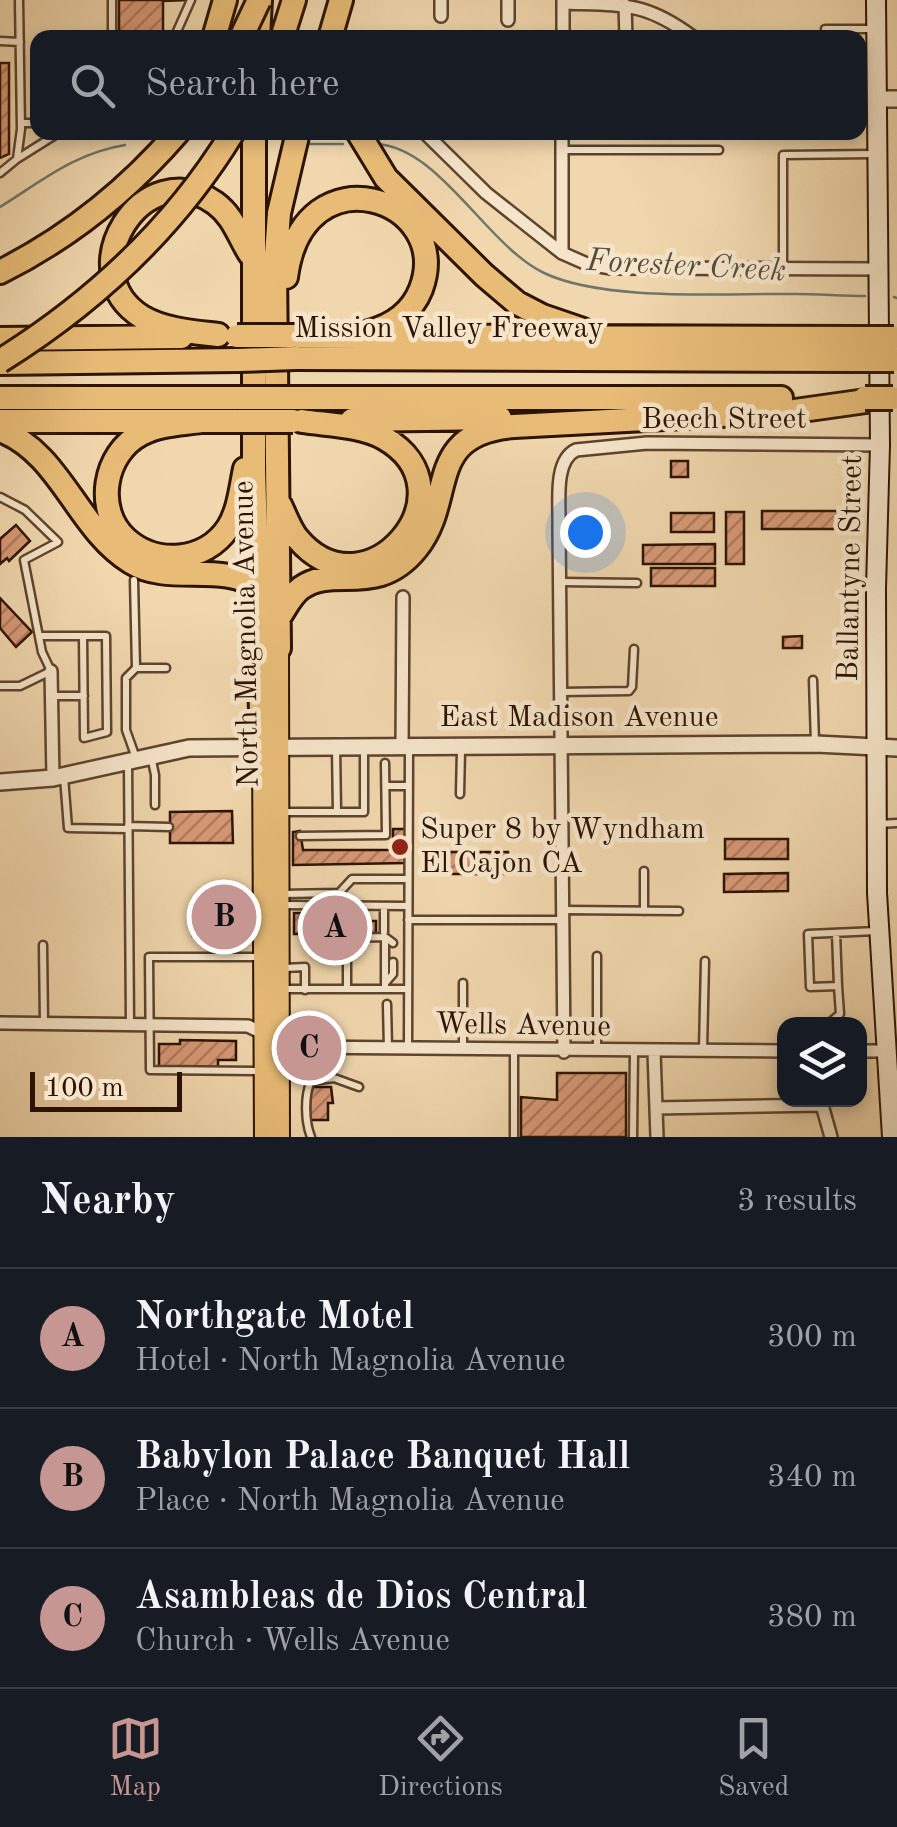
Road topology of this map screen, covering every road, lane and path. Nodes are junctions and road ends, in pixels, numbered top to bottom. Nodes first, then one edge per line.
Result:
1 (19, 0) edge
2 (112, 0) edge
3 (190, 0) edge
4 (225, 0) edge
5 (257, 0) edge
6 (294, 0) edge
7 (344, 0) edge
8 (441, 0) edge
9 (508, 0) edge
10 (876, 0) edge
11 (563, 2) edge
12 (625, 5) junction
13 (441, 16) dead end
14 (508, 20) dead end
15 (876, 29) junction
16 (112, 30) edge
17 (177, 30) edge
18 (216, 30) edge
19 (244, 30) edge
20 (255, 30) edge
21 (285, 30) edge
22 (333, 30) edge
23 (343, 30) edge
24 (563, 30) edge
25 (626, 30) edge
26 (681, 30) edge
27 (825, 30) edge
28 (0, 42) edge
29 (20, 42) junction
30 (876, 99) junction
31 (897, 99) edge
32 (868, 122) edge
33 (21, 123) junction
34 (30, 123) edge
35 (47, 140) edge
36 (154, 140) edge
37 (171, 140) edge
38 (226, 140) edge
39 (254, 140) edge
40 (296, 140) edge
41 (363, 140) edge
42 (432, 140) edge
43 (562, 140) edge
44 (562, 150) junction
45 (719, 150) dead end
46 (877, 154) junction
47 (17, 159) junction
48 (0, 174) edge
49 (93, 216) junction
50 (562, 253) junction
51 (254, 260) junction
52 (783, 268) junction
53 (880, 268) junction
54 (0, 272) edge
55 (275, 303) junction
56 (322, 335) junction
57 (227, 336) junction
58 (651, 338) junction
59 (0, 339) edge
60 (295, 347) junction
61 (866, 349) junction
62 (895, 349) edge
63 (0, 362) edge
64 (0, 398) edge
65 (895, 398) edge
66 (866, 399) junction
67 (296, 413) junction
68 (243, 417) junction
69 (654, 418) junction
70 (0, 420) edge
71 (202, 421) junction
72 (0, 430) edge
73 (880, 446) junction
74 (275, 494) junction
75 (0, 496) edge
76 (134, 580) dead end
77 (560, 582) junction
78 (638, 584) dead end
79 (258, 588) junction
80 (403, 597) dead end
81 (278, 619) junction
82 (38, 636) junction
83 (83, 636) junction
84 (278, 648) joint
85 (634, 648) dead end
86 (136, 668) junction
87 (166, 668) dead end
88 (51, 671) junction
89 (813, 680) dead end
90 (0, 686) edge
91 (561, 692) junction
92 (52, 696) junction
93 (84, 696) junction
94 (816, 744) junction
95 (364, 745) junction
96 (270, 746) junction
97 (336, 746) junction
98 (406, 746) junction
99 (460, 746) junction
100 (876, 746) junction
101 (560, 747) junction
102 (897, 748) edge
103 (138, 759) junction
104 (385, 764) dead end
105 (58, 777) junction
106 (0, 782) edge
107 (386, 786) junction
108 (409, 786) junction
109 (460, 794) dead end
110 (155, 805) dead end
111 (279, 812) junction
112 (337, 812) junction
113 (897, 823) edge
114 (877, 824) junction
115 (169, 826) dead end
116 (128, 828) junction
117 (291, 836) junction
118 (644, 871) dead end
119 (408, 879) junction
120 (280, 900) junction
121 (384, 906) junction
122 (408, 906) junction
123 (644, 911) junction
124 (679, 911) dead end
125 (564, 915) junction
126 (408, 920) junction
127 (878, 931) junction
128 (836, 933) junction
129 (385, 934) junction
130 (393, 943) dead end
131 (44, 945) dead end
132 (596, 956) dead end
133 (705, 961) dead end
134 (393, 962) dead end
135 (272, 963) junction
136 (462, 983) dead end
137 (385, 986) junction
138 (838, 986) junction
139 (280, 988) junction
140 (408, 988) junction
141 (347, 989) junction
142 (305, 990) junction
143 (387, 1004) dead end
144 (837, 1017) edge
145 (0, 1023) edge
146 (44, 1023) junction
147 (130, 1023) junction
148 (150, 1023) junction
149 (272, 1038) junction
150 (388, 1049) junction
151 (408, 1049) junction
152 (462, 1050) junction
153 (514, 1051) junction
154 (777, 1051) edge
155 (867, 1051) edge
156 (884, 1051) junction
157 (564, 1052) junction
158 (597, 1052) junction
159 (634, 1052) junction
160 (654, 1052) junction
161 (703, 1052) junction
162 (264, 1071) junction
163 (358, 1087) dead end
164 (656, 1108) junction
165 (264, 1137) edge
166 (280, 1137) edge
167 (311, 1137) edge
168 (514, 1137) edge
169 (633, 1137) edge
170 (657, 1137) edge
171 (830, 1137) edge
172 (892, 1137) edge

1 - 29 lane
2 - 16 lane
3 - 17 lane
4 - 18 highway
5 - 19 highway, bridge
5 - 20 highway
6 - 21 highway
7 - 22 highway
7 - 23 highway
8 - 13 street
9 - 14 street
10 - 15 main road, Ballantyne Street
11 - 12 street
11 - 24 street
12 - 25 street
12 - 26 street
15 - 27 lane
15 - 30 main road, Ballantyne Street
28 - 29 lane
29 - 33 lane
30 - 31 street
30 - 32 main road, Ballantyne Street
32 - 46 main road, Ballantyne Street
33 - 34 lane
33 - 47 lane
35 - 47 lane
36 - 49 highway
37 - 49 highway
38 - 63 highway, bridge
39 - 51 highway, North Magnolia Avenue
40 - 55 highway, North Magnolia Avenue
41 - 58 highway
42 - 50 street
43 - 44 street
44 - 45 lane
44 - 50 street
46 - 52 lane
46 - 53 main road, Ballantyne Street
47 - 48 lane
49 - 54 highway
50 - 52 street
51 - 57 highway
51 - 68 highway, North Magnolia Avenue
52 - 53 street
53 - 73 main road, Ballantyne Street
55 - 56 highway
55 - 74 highway, North Magnolia Avenue
56 - 58 highway
56 - 60 highway
57 - 59 highway
57 - 60 highway, bridge
58 - 61 highway
60 - 61 highway, Mission Valley Freeway
60 - 63 highway, Mission Valley Freeway, bridge
61 - 62 highway, Mission Valley Freeway, bridge
64 - 68 highway
65 - 66 highway, bridge
66 - 67 highway
66 - 69 highway
67 - 68 highway, bridge
67 - 69 highway
67 - 74 highway
68 - 71 highway
68 - 71 highway
68 - 79 highway, North Magnolia Avenue
69 - 81 highway
70 - 71 highway
72 - 79 highway
73 - 77 street, Beech Street
73 - 100 main road, Ballantyne Street
74 - 81 highway, North Magnolia Avenue
75 - 82 lane
76 - 86 lane
77 - 78 lane
77 - 91 street
79 - 96 highway, North Magnolia Avenue
80 - 98 street
81 - 84 highway, North Magnolia Avenue
82 - 83 lane
82 - 88 lane
83 - 93 lane
83 - 93 lane
84 - 96 main road, North Magnolia Avenue
85 - 91 lane
86 - 87 lane
86 - 103 lane
88 - 90 lane
88 - 92 street
89 - 94 lane
91 - 101 street
92 - 93 lane
92 - 105 street
94 - 100 street, East Madison Avenue
94 - 101 street, East Madison Avenue
95 - 97 street, East Madison Avenue
95 - 98 street, East Madison Avenue
95 - 112 lane
96 - 97 street, East Madison Avenue
96 - 103 street, East Madison Avenue
96 - 111 main road, North Magnolia Avenue
96 - 135 main road, North Magnolia Avenue
97 - 112 lane
98 - 99 street, East Madison Avenue
98 - 108 lane
99 - 101 street, East Madison Avenue
99 - 109 lane
100 - 102 street, East Madison Avenue
100 - 114 main road, Ballantyne Street
101 - 125 street
103 - 105 street, East Madison Avenue
103 - 110 lane
103 - 116 lane
104 - 107 lane
105 - 106 street, East Madison Avenue
105 - 116 lane
107 - 108 lane
107 - 117 lane
108 - 119 lane
111 - 112 lane
111 - 117 main road, North Magnolia Avenue
113 - 114 lane
114 - 127 main road, Ballantyne Street
115 - 116 lane
116 - 147 lane
117 - 120 main road, North Magnolia Avenue
118 - 123 lane
119 - 120 lane
119 - 122 lane
120 - 121 lane
120 - 135 main road, North Magnolia Avenue
121 - 122 lane
121 - 129 lane
122 - 126 lane
123 - 124 lane
123 - 125 lane
125 - 126 lane
125 - 157 street
126 - 140 lane
127 - 128 lane
127 - 156 main road, Ballantyne Street
128 - 138 lane
128 - 138 lane
129 - 130 lane
129 - 137 lane
129 - 141 lane
131 - 146 lane
132 - 158 lane
133 - 161 lane
134 - 137 lane
135 - 139 main road, North Magnolia Avenue
135 - 142 lane
135 - 148 lane
135 - 149 main road, North Magnolia Avenue
136 - 152 lane
137 - 140 lane
137 - 141 lane
138 - 144 lane
139 - 142 lane
139 - 149 main road, North Magnolia Avenue
140 - 151 lane
141 - 142 lane
143 - 150 lane
145 - 146 street, Wells Avenue
146 - 147 street, Wells Avenue
147 - 148 street, Wells Avenue
148 - 149 street, Wells Avenue
148 - 162 lane
149 - 150 street, Wells Avenue
149 - 162 main road, North Magnolia Avenue
149 - 166 main road, North Magnolia Avenue
150 - 151 street, Wells Avenue
151 - 152 street, Wells Avenue
152 - 153 street, Wells Avenue
153 - 157 street, Wells Avenue
153 - 168 lane
154 - 161 street, Wells Avenue
155 - 156 street
156 - 172 main road, Ballantyne Street
157 - 158 street, Wells Avenue
158 - 159 street, Wells Avenue
159 - 160 street, Wells Avenue
159 - 169 lane
160 - 161 street, Wells Avenue
160 - 164 street
162 - 165 main road, North Magnolia Avenue
163 - 167 lane
164 - 170 street
164 - 171 street

